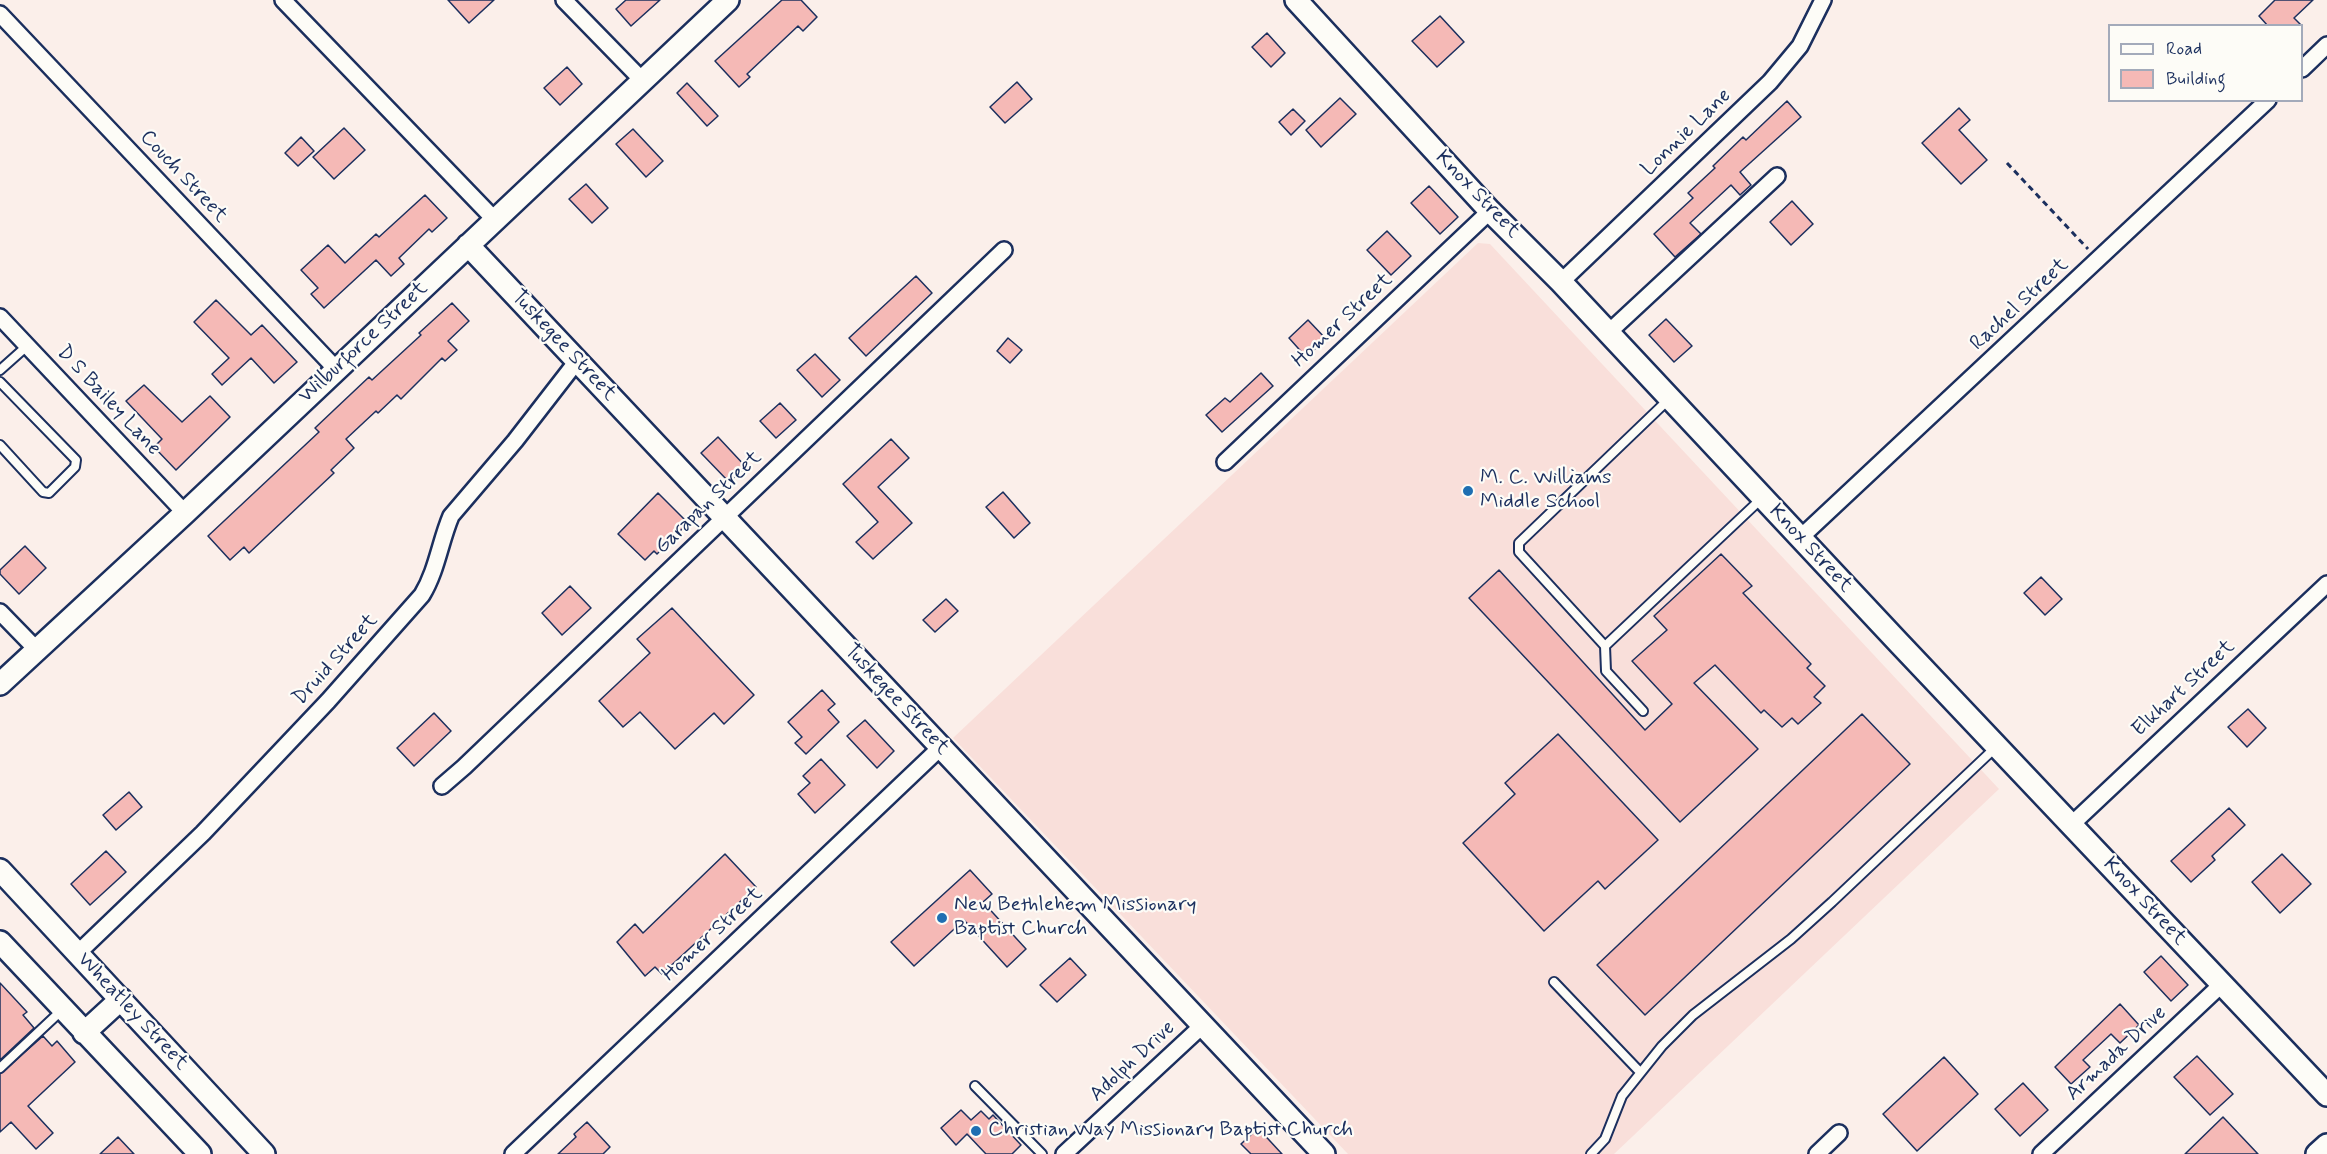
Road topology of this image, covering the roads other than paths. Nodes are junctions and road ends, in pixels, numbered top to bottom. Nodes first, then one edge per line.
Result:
1 (283, 0) edge
2 (564, 0) edge
3 (728, 0) edge
4 (1296, 0) edge
5 (1822, 0) edge
6 (0, 14) edge
7 (2325, 51) edge
8 (2303, 68) edge
9 (643, 81) junction
10 (2266, 102) edge
11 (1777, 176) dead end
12 (1490, 211) junction
13 (495, 220) junction
14 (468, 245) junction
15 (1004, 250) dead end
16 (1561, 282) junction
17 (0, 317) edge
18 (1608, 333) junction
19 (27, 346) junction
20 (577, 361) junction
21 (336, 369) junction
22 (0, 370) edge
23 (0, 382) edge
24 (1670, 399) junction
25 (0, 445) edge
26 (1225, 462) dead end
27 (1762, 498) junction
28 (185, 513) junction
29 (724, 518) junction
30 (1800, 538) junction
31 (2327, 584) edge
32 (0, 612) edge
33 (1605, 646) junction
34 (38, 651) junction
35 (0, 684) edge
36 (1643, 711) dead end
37 (941, 747) junction
38 (1996, 747) junction
39 (442, 786) dead end
40 (2070, 825) junction
41 (0, 870) edge
42 (0, 942) edge
43 (78, 953) junction
44 (1554, 982) dead end
45 (2221, 985) junction
46 (120, 999) junction
47 (62, 1010) junction
48 (1203, 1025) junction
49 (84, 1033) junction
50 (0, 1068) edge
51 (1640, 1072) junction
52 (975, 1086) dead end
53 (2327, 1095) edge
54 (1839, 1133) dead end
55 (2327, 1145) edge
56 (200, 1154) edge
57 (264, 1154) edge
58 (513, 1154) edge
59 (1042, 1154) edge
60 (1064, 1154) edge
61 (1324, 1154) edge
62 (1591, 1154) edge
63 (1817, 1154) edge
64 (2041, 1154) edge
65 (2317, 1154) edge

1 - 13 street
2 - 9 street
3 - 9 street, Wilburforce Street
4 - 12 street, Knox Street
5 - 16 street, Lonnie Lane
6 - 21 street, Couch Street
7 - 8 street
9 - 13 street, Wilburforce Street
10 - 30 street, Rachel Street
11 - 18 street
12 - 16 street, Knox Street
12 - 26 street, Homer Street
13 - 14 street, Wilburforce Street
14 - 20 street, Tuskegee Street
14 - 21 street, Wilburforce Street
15 - 29 street, Garapan Street
16 - 18 street, Knox Street
17 - 19 street, D S Bailey Lane
18 - 24 street, Knox Street
19 - 22 lane
19 - 28 street, D S Bailey Lane
20 - 29 street, Tuskegee Street
20 - 43 street, Druid Street
21 - 28 street, Wilburforce Street
23 - 25 lane
24 - 27 street, Knox Street
24 - 33 lane
27 - 30 street, Knox Street
27 - 33 lane
28 - 34 street, Wilburforce Street
29 - 37 street, Tuskegee Street
29 - 39 street, Garapan Street
30 - 38 street, Knox Street
31 - 40 street, Elkhart Street
32 - 34 street
33 - 36 lane
34 - 35 street, Wilburforce Street
37 - 48 street, Tuskegee Street
37 - 58 street, Homer Street
38 - 40 street, Knox Street
38 - 51 lane
40 - 45 street, Knox Street
41 - 43 street, Wheatley Street
42 - 47 street
43 - 46 street, Wheatley Street
44 - 51 lane
45 - 53 street, Knox Street
45 - 64 street, Armada Drive
46 - 49 street
46 - 57 street, Wheatley Street
47 - 49 street
47 - 50 lane
48 - 60 street, Adolph Drive
48 - 61 street, Tuskegee Street
49 - 56 street
51 - 62 lane
52 - 59 lane
54 - 63 street
55 - 65 street

